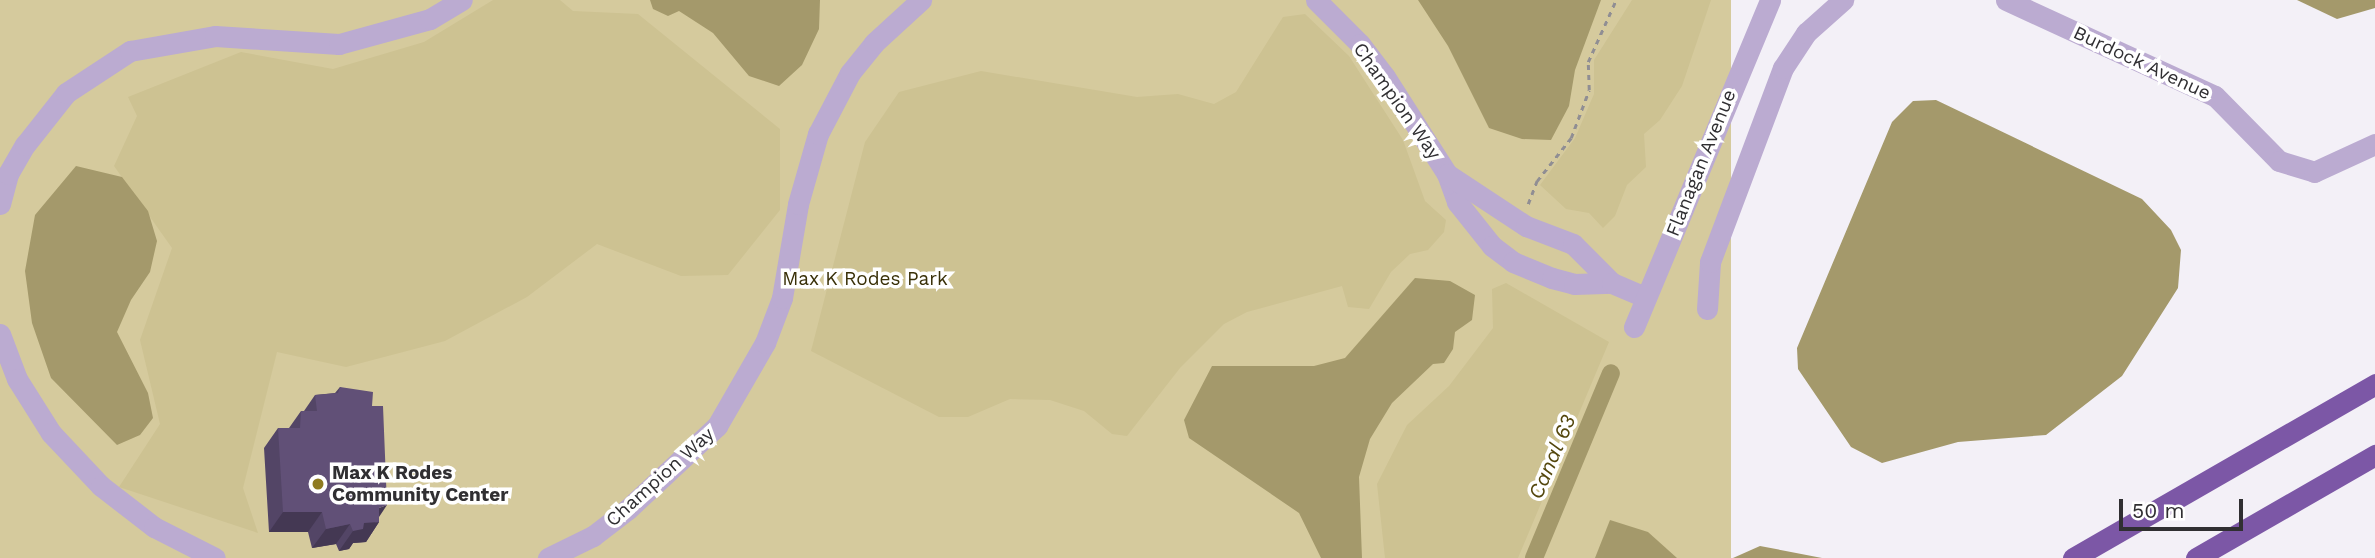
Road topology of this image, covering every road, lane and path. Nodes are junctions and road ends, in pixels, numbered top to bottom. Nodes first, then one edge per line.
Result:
1 (462, 0) edge
2 (921, 0) edge
3 (1316, 0) edge
4 (1616, 0) edge
5 (1770, 0) edge
6 (1843, 0) edge
7 (2006, 0) edge
8 (2375, 144) edge
9 (1447, 174) junction
10 (0, 204) edge
11 (1520, 222) junction
12 (1612, 283) junction
13 (1645, 298) junction
14 (1707, 309) dead end
15 (1634, 327) dead end
16 (0, 334) edge
17 (2375, 384) edge
18 (2375, 455) edge
19 (215, 558) edge
20 (548, 558) edge
21 (2073, 558) edge
22 (2196, 558) edge

1 - 10 street
2 - 20 street, Champion Way
3 - 9 street, Champion Way
4 - 11 path
5 - 13 street, Flanagan Avenue
6 - 14 street
7 - 8 street, Burdock Avenue
9 - 11 street, Champion Way
9 - 12 street, Champion Way
11 - 12 street, Champion Way
12 - 13 street, Champion Way
13 - 15 street, Flanagan Avenue
16 - 19 street
17 - 21 highway
18 - 22 highway

